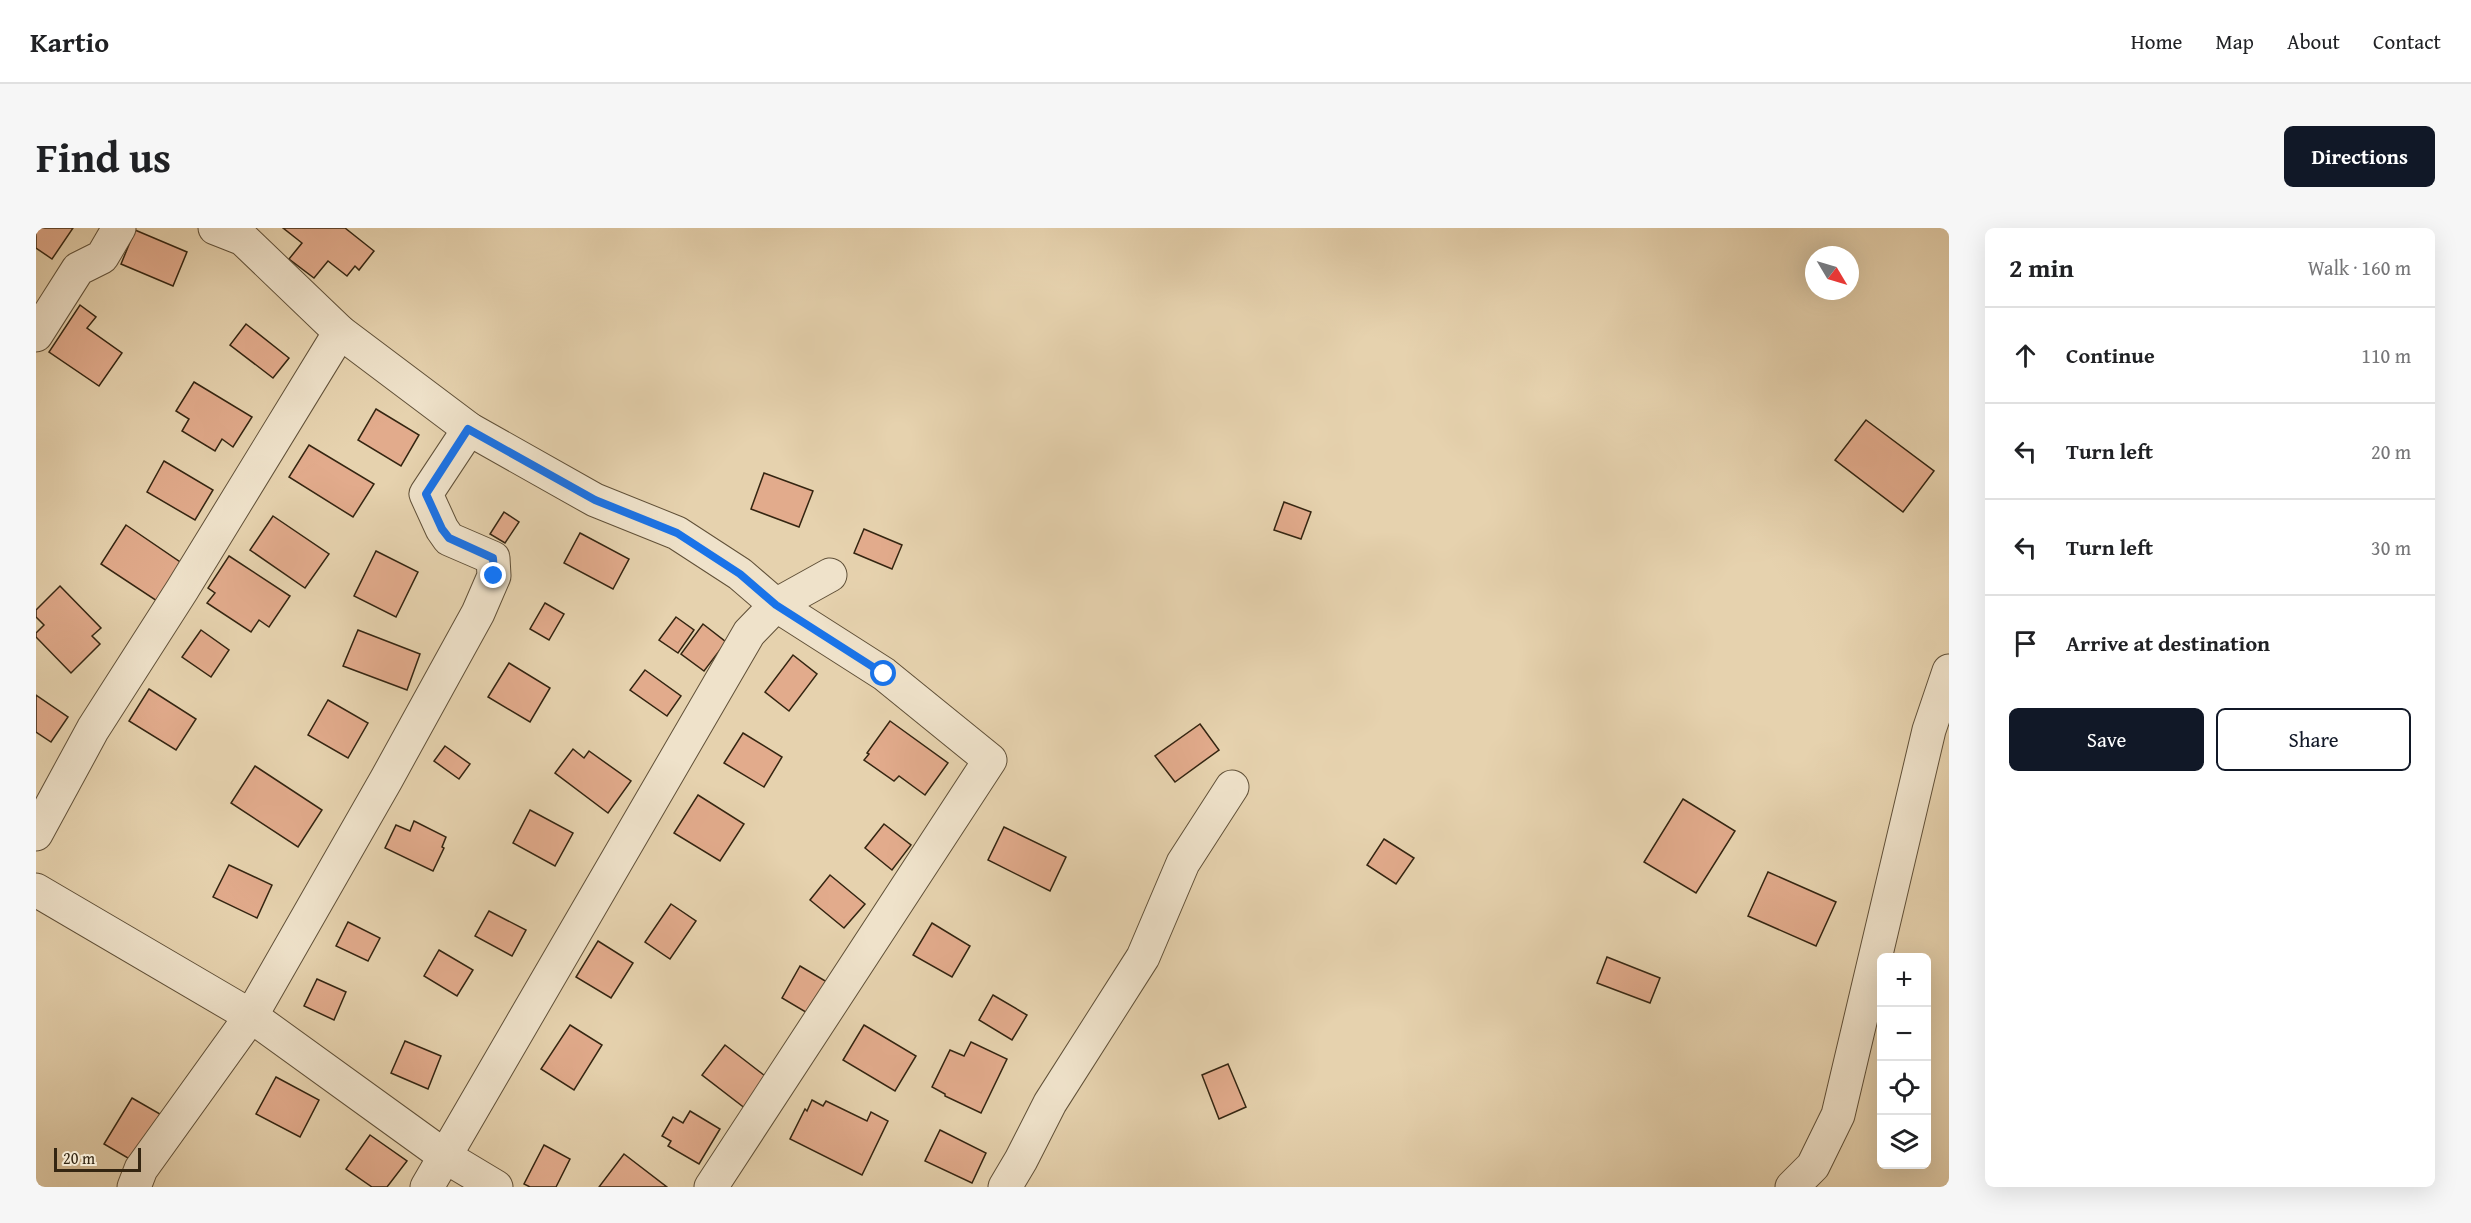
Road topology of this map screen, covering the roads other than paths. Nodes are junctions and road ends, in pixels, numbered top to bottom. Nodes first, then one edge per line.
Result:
1 (119, 228) edge
2 (215, 228) edge
3 (340, 332) junction
4 (36, 335) edge
5 (468, 429) junction
6 (830, 575) dead end
7 (776, 605) junction
8 (1949, 671) edge
9 (1232, 787) dead end
10 (36, 834) edge
11 (36, 890) edge
12 (251, 1016) junction
13 (446, 1157) junction
14 (134, 1187) edge
15 (428, 1187) edge
16 (496, 1187) edge
17 (711, 1187) edge
18 (1005, 1187) edge
19 (1792, 1187) edge

1 - 4 street
2 - 3 street
3 - 5 street
3 - 10 street
5 - 7 street
5 - 12 street
6 - 7 street
7 - 13 street
7 - 17 street
8 - 19 street
9 - 18 street
11 - 12 street
12 - 13 street
12 - 14 street
13 - 15 street
13 - 16 street

